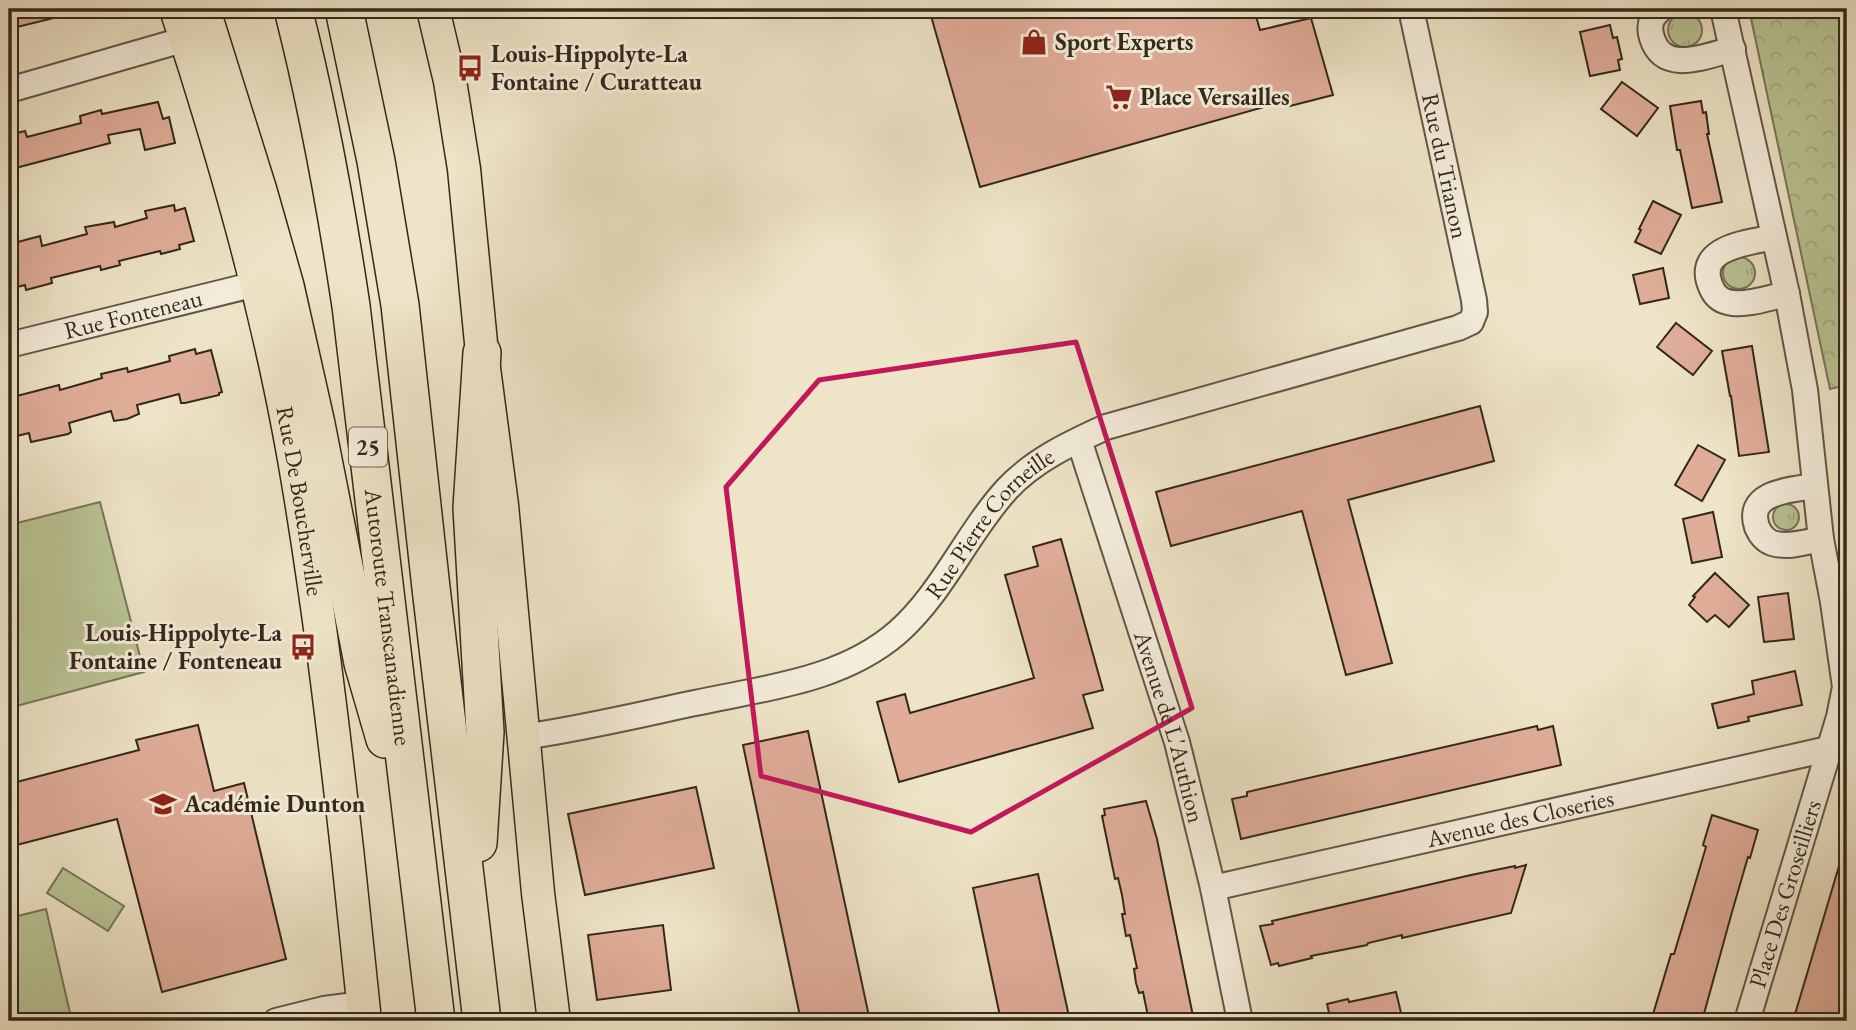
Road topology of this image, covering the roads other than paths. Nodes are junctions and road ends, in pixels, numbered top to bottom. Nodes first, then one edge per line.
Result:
1 (176, 9) edge
2 (293, 9) edge
3 (344, 9) edge
4 (433, 9) edge
5 (1411, 9) edge
6 (1661, 9) edge
7 (1723, 9) edge
8 (194, 24) edge
9 (1733, 49) junction
10 (9, 90) edge
11 (1774, 237) junction
12 (256, 284) junction
13 (1787, 294) junction
14 (1471, 322) joint
15 (9, 345) edge
16 (482, 353) junction
17 (1079, 440) junction
18 (1815, 486) junction
19 (1821, 539) junction
20 (1840, 601) edge
21 (523, 737) junction
22 (1828, 749) junction
23 (414, 841) junction
24 (1213, 888) junction
25 (472, 935) junction
26 (364, 1012) edge
27 (276, 1021) edge
28 (436, 1021) edge
29 (482, 1021) edge
30 (554, 1021) edge
31 (1240, 1021) edge
32 (1747, 1021) edge

1 - 8 main road, Rue De Boucherville
2 - 23 highway, Autoroute Transcanadienne / 25
3 - 25 highway, Autoroute Transcanadienne / 25
4 - 16 main road
5 - 14 street, Rue du Trianon
6 - 9 street
7 - 9 street, Place Des Groseilliers
8 - 10 street
8 - 12 main road, Rue De Boucherville
8 - 23 highway
9 - 11 street, Place Des Groseilliers
11 - 13 street, Place Des Groseilliers
11 - 13 street
12 - 15 street, Rue Fonteneau
12 - 26 main road, Rue De Boucherville
13 - 18 street, Place Des Groseilliers
14 - 17 street, Rue Pierre Corneille
16 - 21 main road
16 - 25 highway
17 - 21 street, Rue Pierre Corneille
17 - 24 street, Avenue de L'Authion
18 - 19 street, Place Des Groseilliers
18 - 19 street
19 - 20 street, Place Des Groseilliers
20 - 22 street, Place Des Groseilliers
21 - 30 main road
22 - 24 street, Avenue des Closeries
22 - 32 street, Place Des Groseilliers
23 - 28 highway, Autoroute Transcanadienne / 25
24 - 31 street, Avenue de L'Authion
25 - 29 highway, Autoroute Transcanadienne / 25
26 - 27 street

